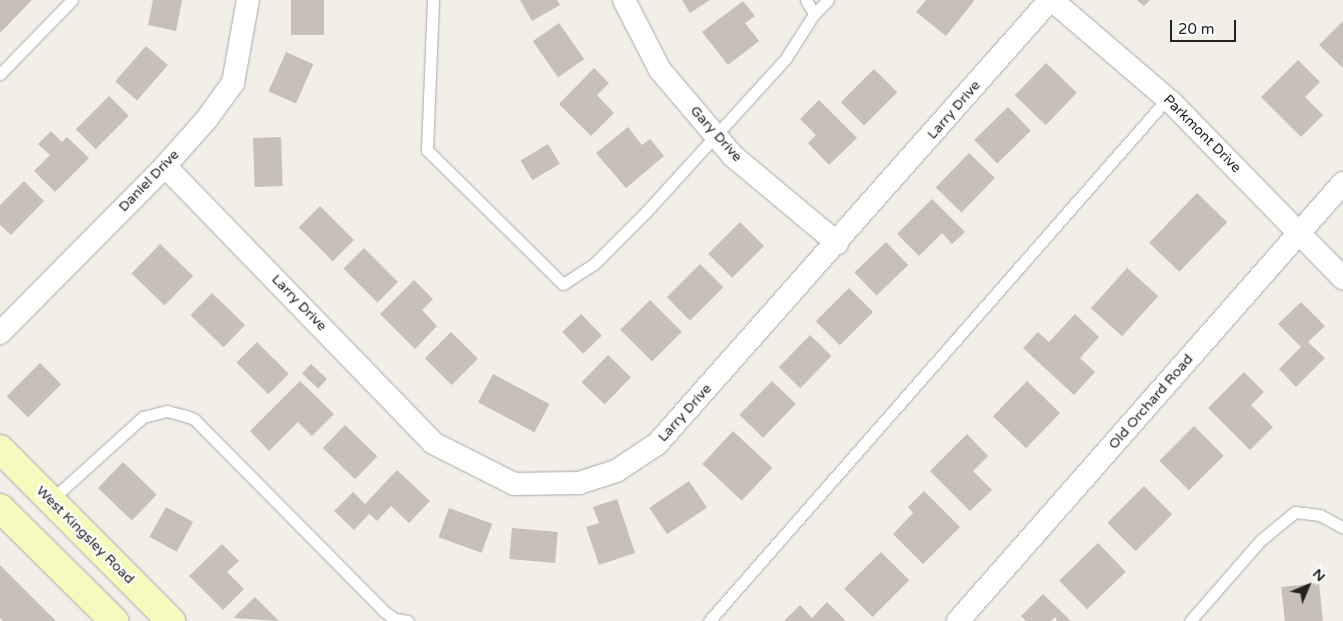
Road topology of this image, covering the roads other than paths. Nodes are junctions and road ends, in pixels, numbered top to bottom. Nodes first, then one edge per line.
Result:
1 (72, 0) edge
2 (248, 0) edge
3 (433, 0) edge
4 (624, 0) edge
5 (806, 0) edge
6 (828, 0) edge
7 (1051, 0) edge
8 (814, 14) junction
9 (0, 74) edge
10 (1167, 99) junction
11 (716, 136) junction
12 (165, 166) junction
13 (1343, 184) edge
14 (1299, 234) junction
15 (837, 243) junction
16 (1343, 278) edge
17 (0, 334) edge
18 (0, 449) edge
19 (51, 500) junction
20 (0, 508) edge
21 (1343, 528) edge
22 (114, 621) edge
23 (171, 621) edge
24 (408, 621) edge
25 (709, 621) edge
26 (958, 621) edge
27 (1190, 621) edge

1 - 9 lane
2 - 12 street, Daniel Drive
3 - 11 lane
4 - 11 street, Gary Drive
5 - 8 lane
6 - 8 lane
7 - 10 street, Parkmont Drive
7 - 15 street, Larry Drive
8 - 11 lane
10 - 14 street, Parkmont Drive
10 - 25 lane
11 - 15 street, Gary Drive
12 - 15 street, Larry Drive
12 - 17 street, Daniel Drive
13 - 14 street, Old Orchard Road
14 - 16 street, Parkmont Drive
14 - 26 street, Old Orchard Road
18 - 19 main road, West Kingsley Road
19 - 23 main road, West Kingsley Road
19 - 24 lane
20 - 22 main road
21 - 27 lane

